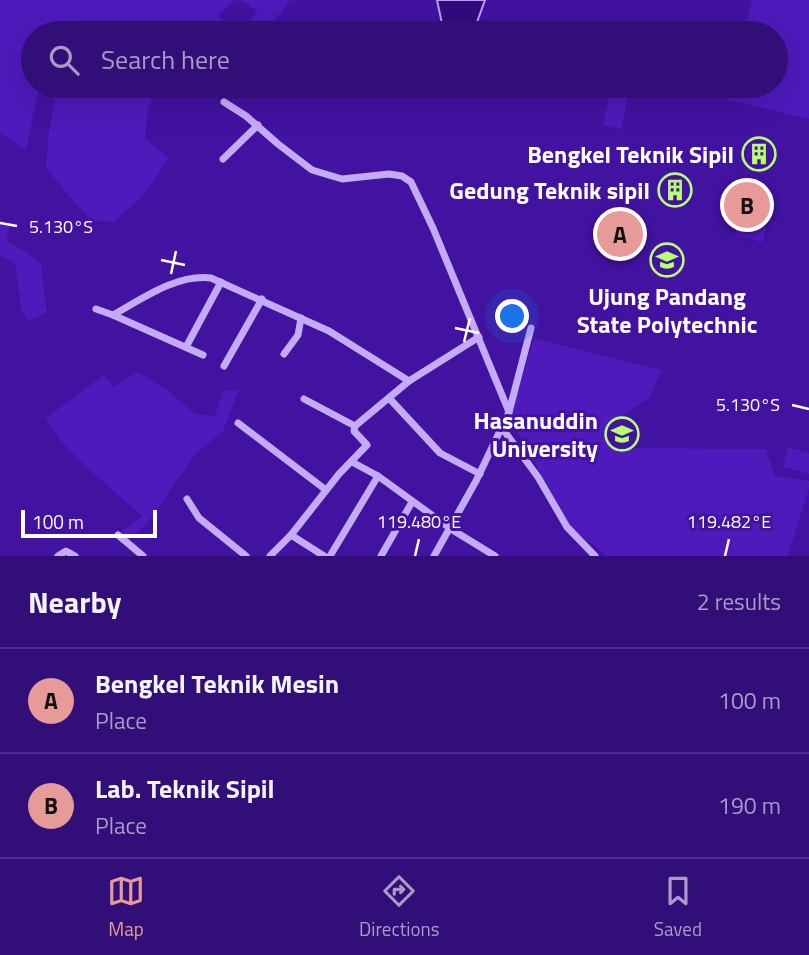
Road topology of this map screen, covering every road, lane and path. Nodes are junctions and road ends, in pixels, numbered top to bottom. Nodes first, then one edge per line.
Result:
1 (224, 102) dead end
2 (258, 125) junction
3 (223, 159) dead end
4 (221, 282) junction
5 (262, 299) junction
6 (96, 309) dead end
7 (113, 315) junction
8 (301, 317) junction
9 (531, 328) dead end
10 (479, 337) junction
11 (186, 347) junction
12 (284, 354) dead end
13 (203, 355) dead end
14 (224, 366) dead end
15 (409, 381) junction
16 (389, 398) junction
17 (304, 399) dead end
18 (509, 412) junction
19 (239, 423) dead end
20 (355, 426) junction
21 (502, 428) junction
22 (352, 462) junction
23 (480, 474) junction
24 (378, 475) junction
25 (326, 490) junction
26 (187, 499) dead end
27 (412, 502) junction
28 (450, 529) junction
29 (291, 534) junction
30 (118, 535) dead end
31 (490, 555) edge
32 (58, 556) edge
33 (75, 556) edge
34 (143, 556) edge
35 (246, 556) edge
36 (270, 556) edge
37 (324, 556) edge
38 (330, 556) edge
39 (381, 556) edge
40 (434, 556) edge
41 (595, 556) edge

1 - 2 street
2 - 3 street
2 - 10 street
4 - 5 street
4 - 7 street
4 - 11 street
5 - 8 street
5 - 14 street
6 - 7 street
7 - 11 street
8 - 12 street
8 - 15 street
9 - 18 street
10 - 15 street
10 - 18 street
11 - 13 street
15 - 16 street
16 - 20 street
16 - 23 street
17 - 20 street
18 - 21 street
19 - 25 street
20 - 22 street
21 - 23 street
21 - 41 street
22 - 24 street
22 - 25 street
23 - 28 street
24 - 27 street
24 - 38 street
25 - 29 street
26 - 35 street
27 - 28 street
27 - 39 street
28 - 31 street
28 - 40 street
29 - 36 street
29 - 37 street
30 - 34 street
32 - 33 street

